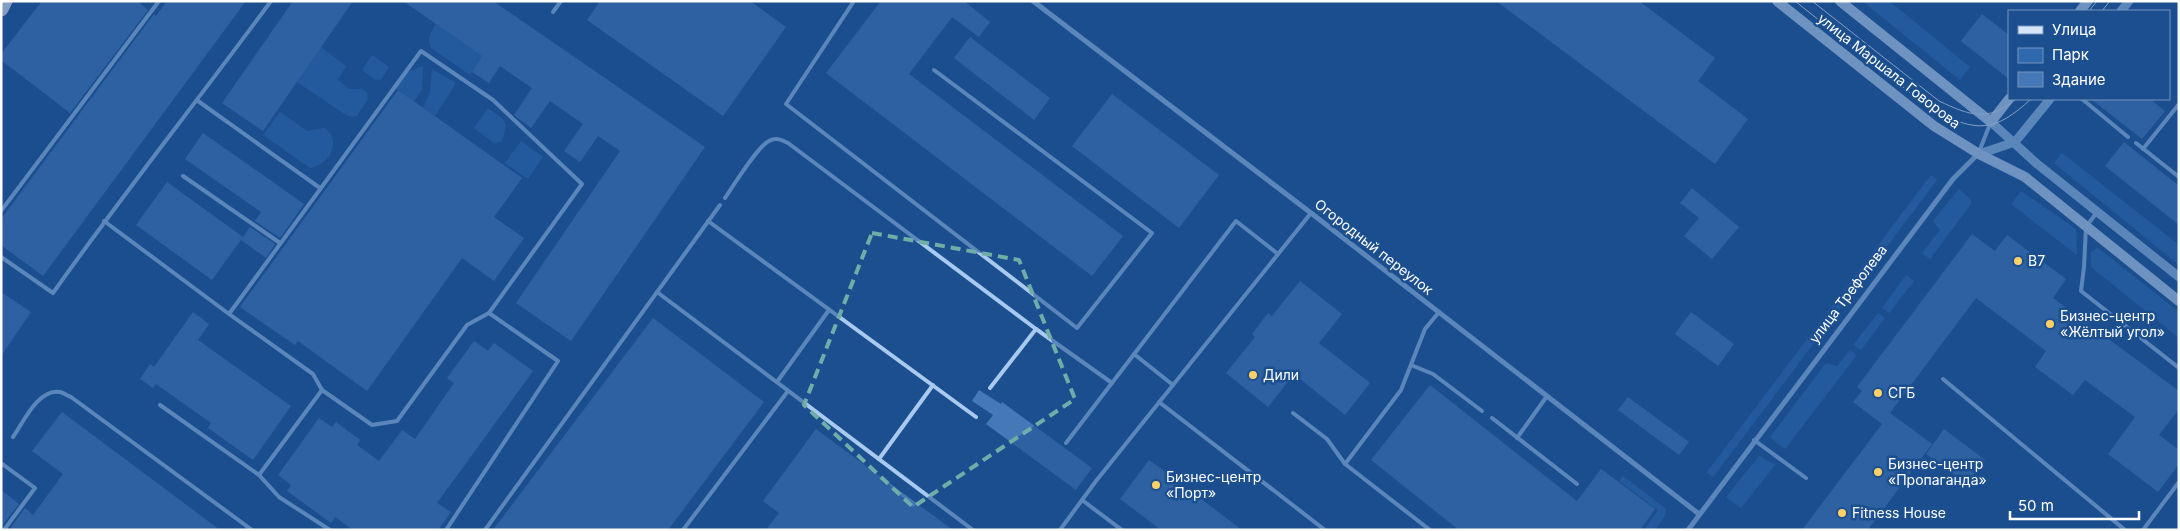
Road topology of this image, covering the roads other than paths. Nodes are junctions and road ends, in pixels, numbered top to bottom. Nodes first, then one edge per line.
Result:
1 (5, 1) edge
2 (159, 1) edge
3 (271, 1) edge
4 (561, 1) edge
5 (854, 1) edge
6 (1033, 1) edge
7 (1777, 1) edge
8 (1840, 1) edge
9 (1, 9) edge
10 (553, 12) dead end
11 (934, 70) dead end
12 (2009, 100) edge
13 (2049, 100) edge
14 (2083, 100) edge
15 (198, 101) junction
16 (2179, 104) edge
17 (1991, 122) junction
18 (2128, 137) dead end
19 (2015, 142) junction
20 (2136, 143) dead end
21 (2143, 149) junction
22 (1979, 154) junction
23 (183, 176) dead end
24 (2179, 177) edge
25 (320, 188) junction
26 (725, 198) dead end
27 (720, 205) dead end
28 (1, 210) edge
29 (2097, 212) junction
30 (1311, 213) junction
31 (104, 221) junction
32 (708, 221) junction
33 (2086, 227) junction
34 (280, 243) junction
35 (1278, 254) junction
36 (1, 258) edge
37 (2179, 277) edge
38 (657, 292) junction
39 (2179, 301) edge
40 (829, 310) junction
41 (489, 312) junction
42 (1439, 312) junction
43 (229, 314) junction
44 (1036, 329) junction
45 (1134, 354) junction
46 (1411, 365) junction
47 (2179, 368) edge
48 (1943, 379) dead end
49 (777, 382) junction
50 (1112, 383) junction
51 (933, 385) junction
52 (1173, 385) junction
53 (990, 388) dead end
54 (322, 390) junction
55 (788, 391) junction
56 (1547, 396) junction
57 (1159, 402) junction
58 (160, 405) dead end
59 (1482, 412) dead end
60 (1293, 413) dead end
61 (976, 417) dead end
62 (1492, 418) dead end
63 (13, 437) dead end
64 (1517, 438) junction
65 (1754, 440) junction
66 (1066, 443) dead end
67 (879, 459) junction
68 (1, 463) edge
69 (1345, 464) junction
70 (259, 475) junction
71 (1806, 478) dead end
72 (2179, 482) edge
73 (1577, 484) dead end
74 (1082, 500) junction
75 (1699, 514) junction
76 (4, 530) edge
77 (252, 530) edge
78 (330, 530) edge
79 (446, 530) edge
80 (484, 530) edge
81 (683, 530) edge
82 (973, 530) edge
83 (1060, 530) edge
84 (1122, 530) edge
85 (1325, 530) edge
86 (1430, 530) edge
87 (1688, 530) edge
88 (2125, 530) edge
89 (2143, 530) edge

1 - 9 highway
2 - 28 lane
3 - 15 lane
4 - 10 lane
5 - 11 lane
6 - 30 street, Огородный переулок
7 - 22 main road, улица Маршала Говорова
8 - 17 main road, улица Маршала Говорова
12 - 17 main road
13 - 19 street
14 - 18 lane
15 - 25 lane
15 - 31 lane
16 - 21 lane
17 - 19 street, улица Маршала Говорова
17 - 22 lane
19 - 22 street, улица Трефолева
19 - 29 street, улица Маршала Говорова
20 - 21 lane
21 - 24 lane
22 - 33 main road, улица Маршала Говорова
22 - 65 street, улица Трефолева
23 - 34 lane
25 - 34 lane
25 - 41 lane
26 - 44 lane
27 - 32 lane
29 - 33 lane
29 - 37 street, улица Маршала Говорова
30 - 35 lane
30 - 42 street, Огородный переулок
31 - 36 lane
31 - 43 lane
32 - 38 lane
32 - 40 lane
33 - 39 main road, улица Маршала Говорова
33 - 47 lane
34 - 43 lane
35 - 45 lane
35 - 52 lane
38 - 49 lane
38 - 80 lane
40 - 49 lane
40 - 51 lane
41 - 54 lane
41 - 79 lane
42 - 46 lane
42 - 56 street, Огородный переулок
43 - 54 lane
44 - 50 lane
44 - 53 lane
45 - 50 lane
45 - 52 lane
46 - 59 lane
46 - 69 lane
48 - 88 lane
49 - 55 lane
50 - 66 lane
51 - 61 lane
51 - 67 lane
52 - 57 lane
54 - 70 lane
55 - 67 lane
55 - 81 lane
56 - 64 lane
56 - 75 street, Огородный переулок
57 - 74 lane
57 - 85 lane
58 - 70 lane
60 - 69 lane
62 - 64 lane
63 - 77 lane
64 - 73 lane
65 - 71 lane
65 - 75 street, улица Трефолева
67 - 82 lane
68 - 76 lane
69 - 86 lane
70 - 78 lane
72 - 89 lane
74 - 83 lane
74 - 84 lane
75 - 87 street, улица Трефолева

